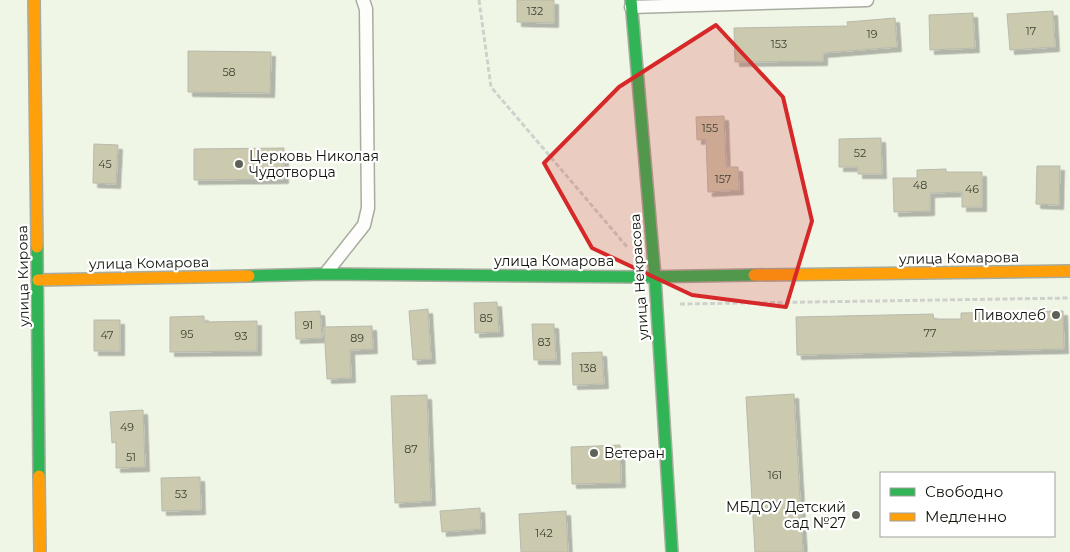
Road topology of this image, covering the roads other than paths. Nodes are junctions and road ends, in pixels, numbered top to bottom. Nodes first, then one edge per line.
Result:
1 (363, 0) edge
2 (867, 0) edge
3 (21, 2) dead end
4 (631, 4) edge
5 (34, 6) edge
6 (1070, 271) edge
7 (325, 274) junction
8 (655, 276) junction
9 (38, 280) junction
10 (40, 552) edge
11 (672, 552) edge

1 - 7 lane
2 - 4 lane
3 - 5 lane
4 - 8 main road, улица Некрасова
5 - 9 main road, улица Кирова
6 - 8 main road, улица Комарова
7 - 8 main road, улица Комарова
7 - 9 main road, улица Комарова
8 - 11 main road, улица Некрасова
9 - 10 main road, улица Кирова

